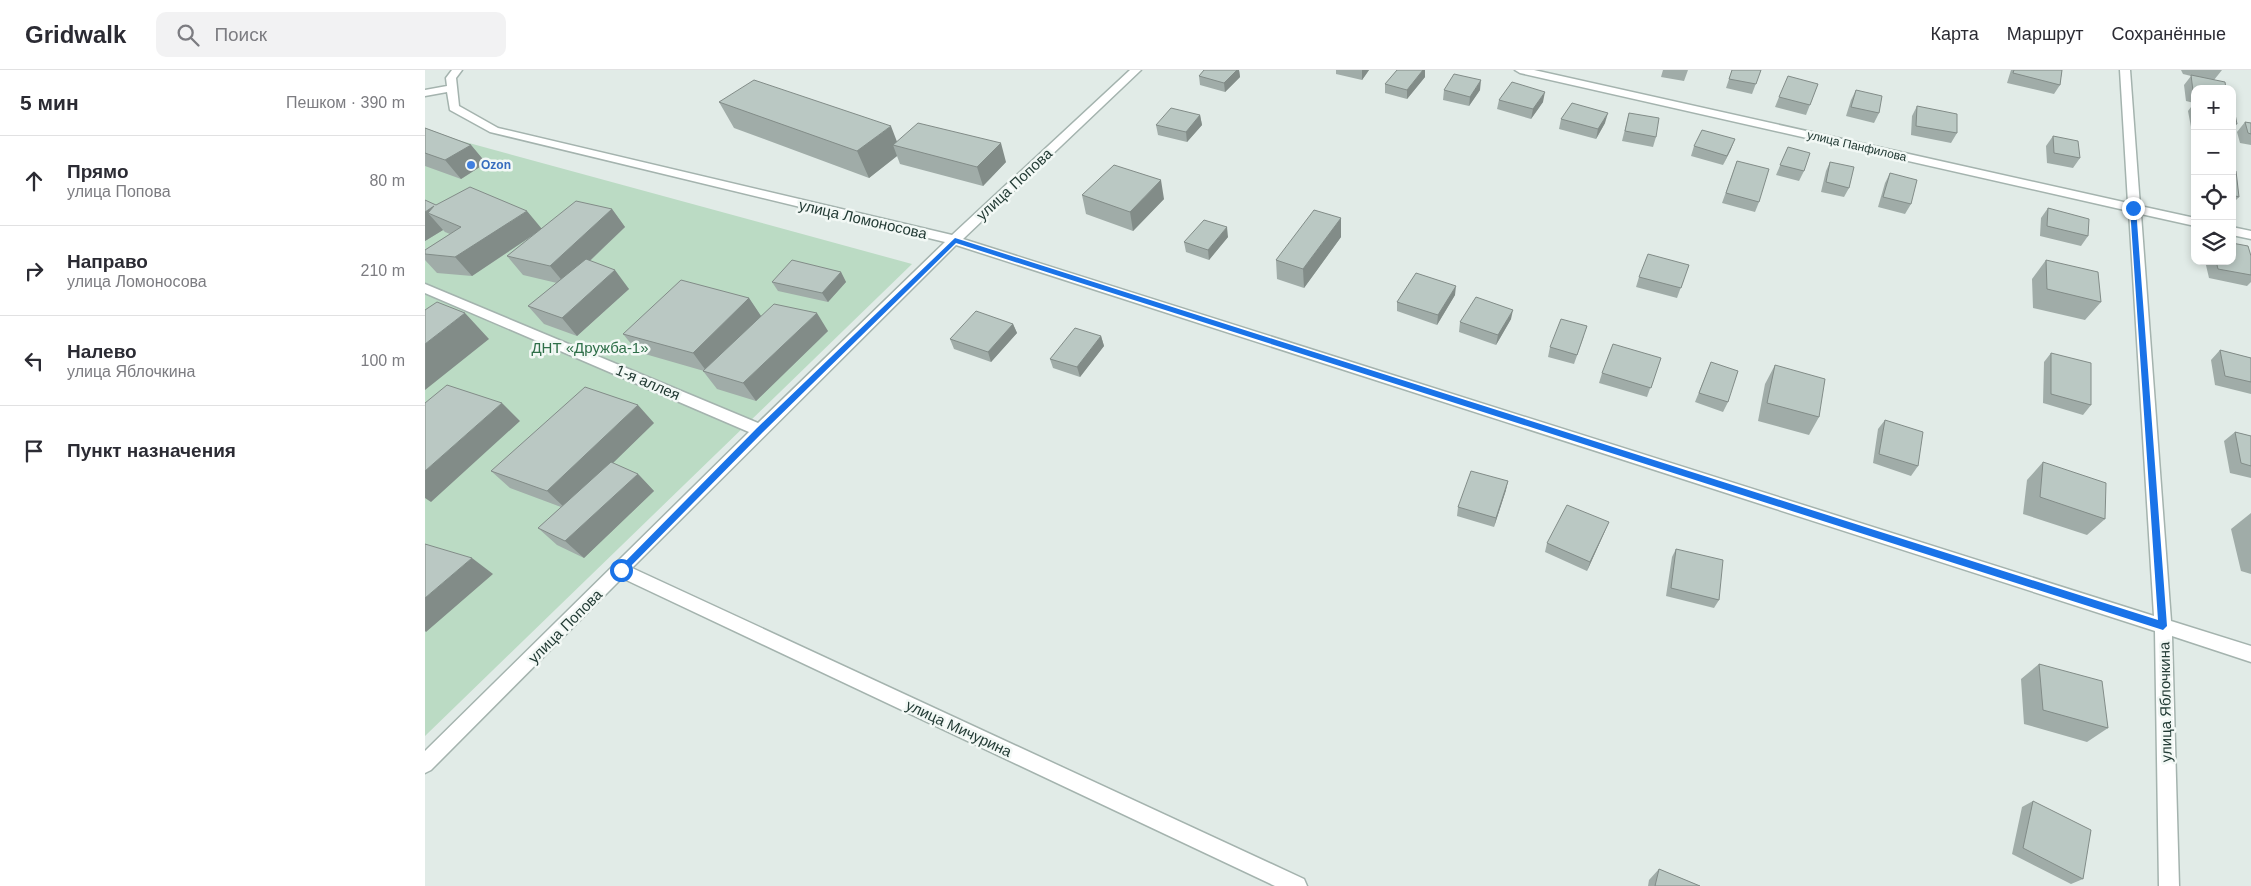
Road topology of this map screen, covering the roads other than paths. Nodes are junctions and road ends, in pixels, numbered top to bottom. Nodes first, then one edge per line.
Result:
1 (457, 70) edge
2 (1136, 70) edge
3 (1519, 70) edge
4 (2125, 70) edge
5 (452, 88) junction
6 (425, 93) edge
7 (2133, 208) junction
8 (2191, 221) edge
9 (2236, 232) edge
10 (2251, 236) edge
11 (955, 240) junction
12 (425, 288) edge
13 (760, 430) junction
14 (621, 570) junction
15 (2163, 626) junction
16 (2251, 654) edge
17 (425, 764) edge
18 (1297, 886) edge
19 (2169, 886) edge

1 - 5 street
2 - 11 street, улица Попова
3 - 7 street, улица Панфилова
4 - 7 street, улица Яблочкина
5 - 6 street
5 - 11 street, улица Ломоносова
7 - 8 street, улица Панфилова
7 - 15 street, улица Яблочкина
9 - 10 street
11 - 13 street, улица Попова
11 - 15 street, улица Ломоносова
12 - 13 street, 1-я аллея
13 - 14 street, улица Попова
14 - 17 street, улица Попова
14 - 18 street, улица Мичурина
15 - 16 street, улица Ломоносова
15 - 19 street, улица Яблочкина

